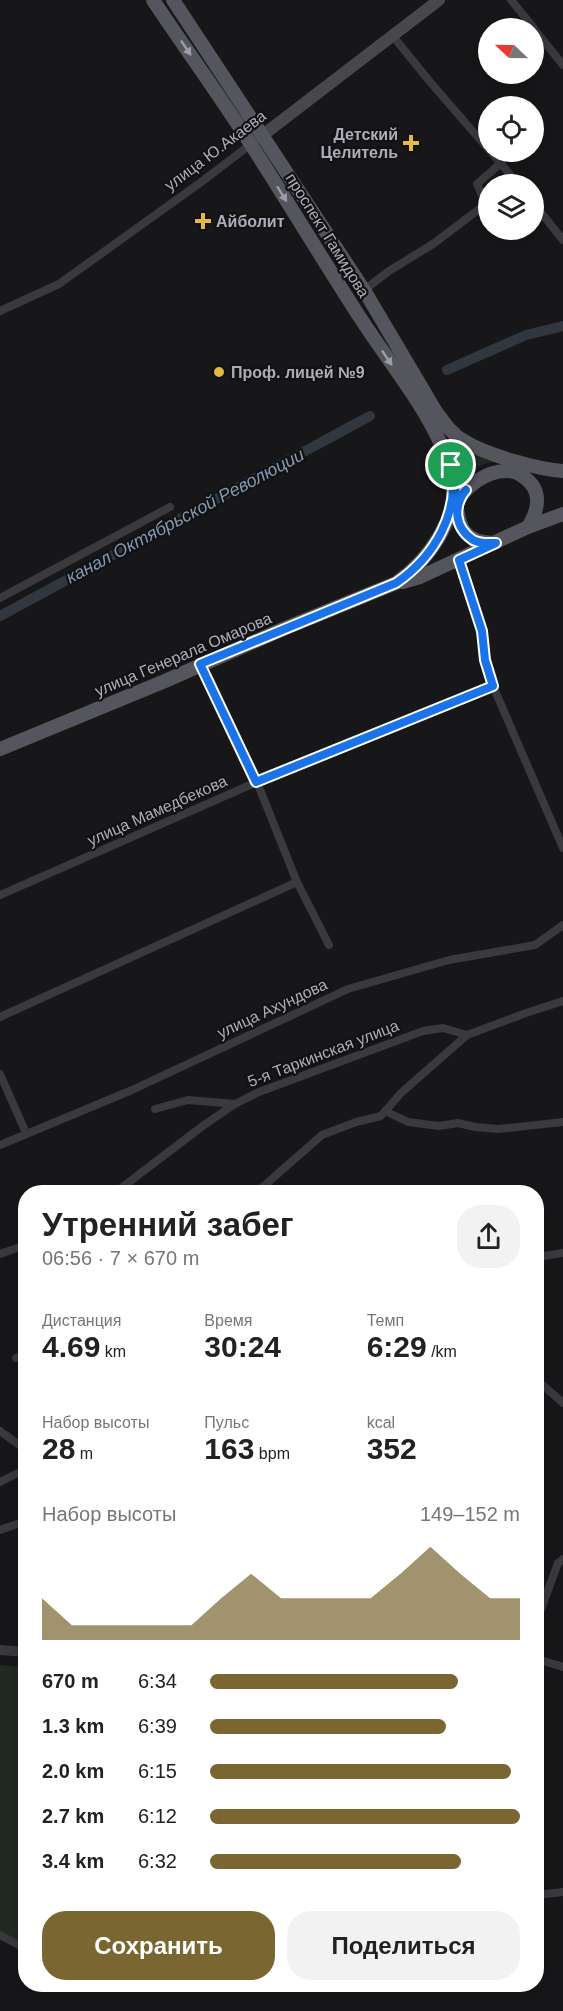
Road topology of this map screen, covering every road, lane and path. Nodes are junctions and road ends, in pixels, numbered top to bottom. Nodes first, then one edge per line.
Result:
1 (153, 0) edge
2 (173, 0) edge
3 (439, 0) edge
4 (511, 0) edge
5 (525, 18) edge
6 (392, 35) junction
7 (544, 41) edge
8 (563, 65) edge
9 (263, 135) junction
10 (478, 137) edge
11 (251, 144) junction
12 (501, 164) joint
13 (510, 174) edge
14 (544, 216) edge
15 (563, 240) edge
16 (364, 290) junction
17 (0, 311) edge
18 (512, 466) junction
19 (563, 471) edge
20 (456, 500) junction
21 (170, 507) dead end
22 (563, 514) edge
23 (528, 528) junction
24 (496, 543) junction
25 (459, 560) junction
26 (416, 575) junction
27 (0, 598) edge
28 (200, 665) junction
29 (493, 686) junction
30 (0, 749) edge
31 (256, 782) junction
32 (563, 848) edge
33 (297, 882) junction
34 (0, 895) edge
35 (563, 925) edge
36 (329, 945) dead end
37 (563, 1001) edge
38 (0, 1017) edge
39 (467, 1035) junction
40 (0, 1074) edge
41 (235, 1104) junction
42 (155, 1109) dead end
43 (385, 1111) junction
44 (563, 1122) edge
45 (26, 1133) junction
46 (0, 1145) edge
47 (125, 1185) edge
48 (265, 1185) edge
49 (18, 1248) edge
50 (563, 1253) edge
51 (0, 1254) edge
52 (544, 1256) edge
53 (544, 1386) edge
54 (563, 1403) edge
55 (0, 1431) edge
56 (18, 1444) edge
57 (18, 1473) edge
58 (0, 1482) edge
59 (18, 1524) edge
60 (0, 1530) edge
61 (563, 1559) edge
62 (544, 1601) edge
63 (0, 1650) edge
64 (18, 1651) edge
65 (544, 1661) edge
66 (563, 1666) edge
67 (563, 1892) edge
68 (544, 1894) edge
69 (0, 1935) edge
70 (18, 1945) edge

1 -> 11 main road, проспект Гамидова
2 - 9 main road, проспект Гамидова
3 - 6 main road, улица Ю.Акаева
4 - 5 street
6 - 9 main road, улица Ю.Акаева
6 - 10 street
7 - 8 street
9 - 11 street, улица Ю.Акаева
9 - 16 main road, проспект Гамидова
11 - 17 street, улица Ю.Акаева
11 -> 20 main road, проспект Гамидова
12 - 13 street
12 - 16 street
14 - 15 street
16 - 18 main road, проспект Гамидова
18 - 19 main road
18 - 20 main road
18 - 23 main road
20 - 24 main road, проспект Гамидова
20 - 26 main road
21 - 27 street
22 - 23 main road
23 - 24 main road
24 - 25 main road, улица Генерала Омарова
25 - 26 main road, улица Генерала Омарова
25 - 29 street
26 - 28 main road, улица Генерала Омарова
28 - 30 main road, улица Генерала Омарова
28 - 31 street
29 - 31 street, улица Мамедбекова
29 - 32 street
31 - 33 street
31 - 34 street, улица Мамедбекова
33 - 36 street
33 - 38 street
35 - 45 street, улица Ахундова
37 - 39 street
39 - 41 street, 5-я Таркинская улица
39 - 43 street
40 - 45 street
41 - 42 street
41 - 47 street, 5-я Таркинская улица
43 - 44 street
43 - 48 street
45 - 46 street, улица Ахундова
49 - 51 street
50 - 52 street
53 - 54 street
55 - 56 street
57 - 58 street
59 - 60 street
61 - 62 street
63 - 64 street
65 - 66 street
67 - 68 street
69 - 70 street

